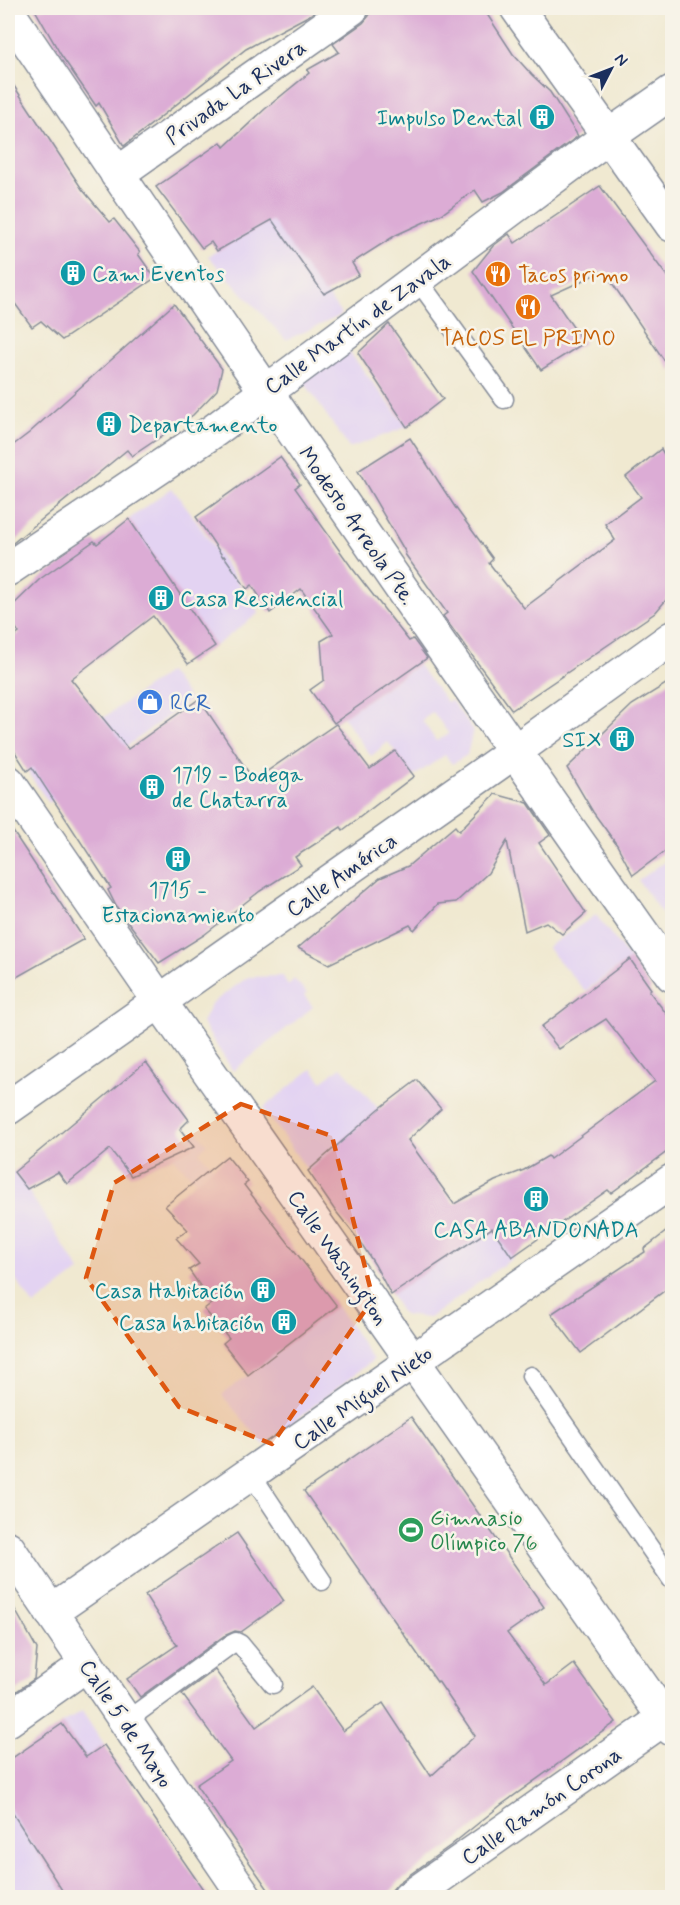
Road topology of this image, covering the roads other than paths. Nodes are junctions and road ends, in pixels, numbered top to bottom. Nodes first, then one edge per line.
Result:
1 (352, 8) edge
2 (517, 8) edge
3 (8, 12) edge
4 (672, 92) edge
5 (609, 136) junction
6 (117, 174) junction
7 (672, 225) edge
8 (417, 279) junction
9 (266, 391) junction
10 (504, 399) dead end
11 (8, 569) edge
12 (672, 638) edge
13 (514, 752) junction
14 (8, 782) edge
15 (672, 975) edge
16 (159, 1002) junction
17 (8, 1108) edge
18 (672, 1181) edge
19 (412, 1362) junction
20 (531, 1376) dead end
21 (251, 1474) junction
22 (12, 1564) edge
23 (672, 1580) edge
24 (322, 1581) dead end
25 (51, 1612) junction
26 (87, 1664) junction
27 (273, 1684) dead end
28 (8, 1720) edge
29 (670, 1720) edge
30 (126, 1721) junction
31 (246, 1898) edge
32 (409, 1898) edge

1 - 6 street, Privada La Rivera
2 - 5 street
3 - 6 street, Modesto Arreola Pte.
4 - 5 street, Calle Martín de Zavala
5 - 7 street
5 - 8 street, Calle Martín de Zavala
6 - 9 street, Modesto Arreola Pte.
8 - 9 street, Calle Martín de Zavala
8 - 10 lane
9 - 11 street, Calle Martín de Zavala
9 - 13 street, Modesto Arreola Pte.
12 - 13 street, Calle América
13 - 15 street, Modesto Arreola Pte.
13 - 16 street, Calle América
14 - 16 street, Calle Washington
16 - 17 street, Calle América
16 - 19 street, Calle Washington
18 - 19 street, Calle Miguel Nieto
19 - 21 street, Calle Miguel Nieto
19 - 29 street, Calle Washington
20 - 23 lane
21 - 24 lane
21 - 25 street, Calle Miguel Nieto
22 - 25 street, Calle 5 de Mayo
25 - 26 street, Calle 5 de Mayo
26 - 28 street
26 - 30 street, Calle 5 de Mayo
27 - 30 lane
29 - 32 street, Calle Ramón Corona
30 - 31 street, Calle 5 de Mayo

